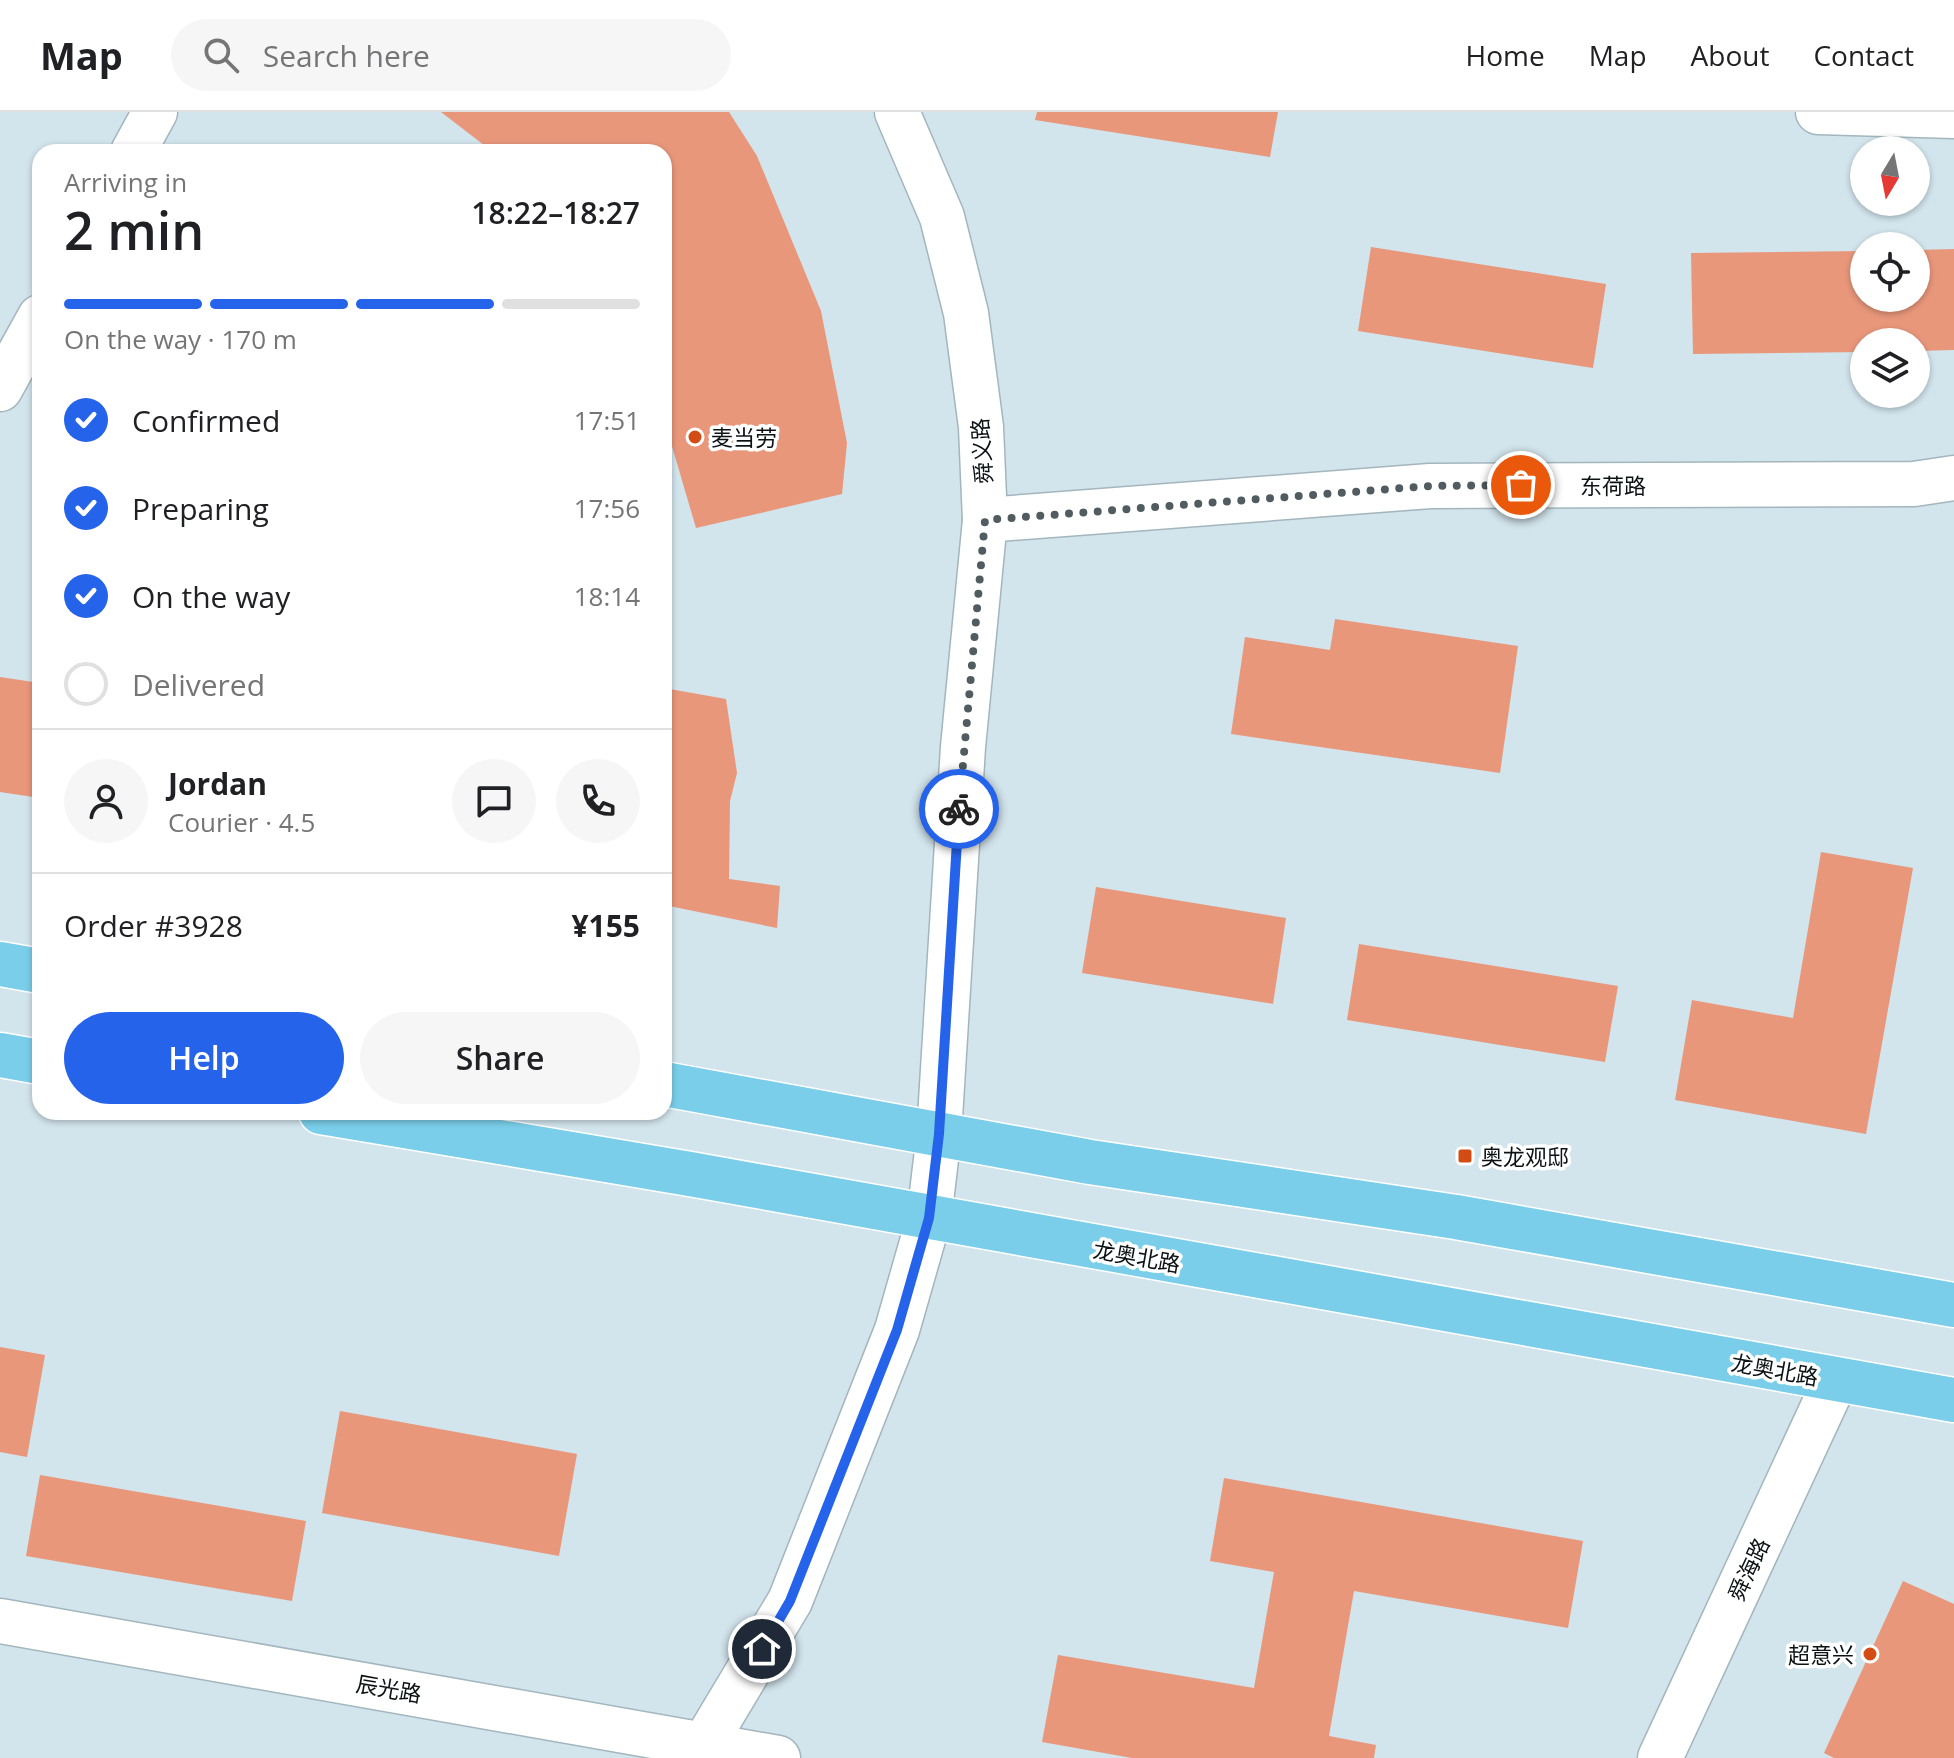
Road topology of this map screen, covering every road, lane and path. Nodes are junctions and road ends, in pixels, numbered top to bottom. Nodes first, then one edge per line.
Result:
1 (155, 112) edge
2 (897, 112) edge
3 (1818, 112) edge
4 (1954, 116) edge
5 (137, 144) edge
6 (32, 331) edge
7 (0, 389) edge
8 (1954, 478) edge
9 (985, 520) junction
10 (0, 964) edge
11 (32, 970) edge
12 (0, 1055) edge
13 (32, 1061) edge
14 (672, 1085) edge
15 (367, 1120) edge
16 (939, 1134) junction
17 (929, 1218) junction
18 (1954, 1305) edge
19 (1836, 1379) junction
20 (1954, 1400) edge
21 (0, 1621) edge
22 (701, 1750) edge
23 (778, 1758) edge
24 (1660, 1758) edge

1 - 5 street
2 - 9 street, 舜义路
3 - 4 street
6 - 7 street
8 - 9 street, 东荷路
9 - 16 street, 舜义路
10 - 11 main road
12 - 13 main road
14 - 16 main road
15 - 17 main road, 龙奥北路
16 - 17 street, 舜义路
16 - 18 main road
17 - 19 main road, 龙奥北路
17 - 22 street, 舜义路
19 - 20 main road, 龙奥北路
19 - 24 street, 舜海路
21 - 22 street, 辰光路
22 - 23 street, 辰光路

